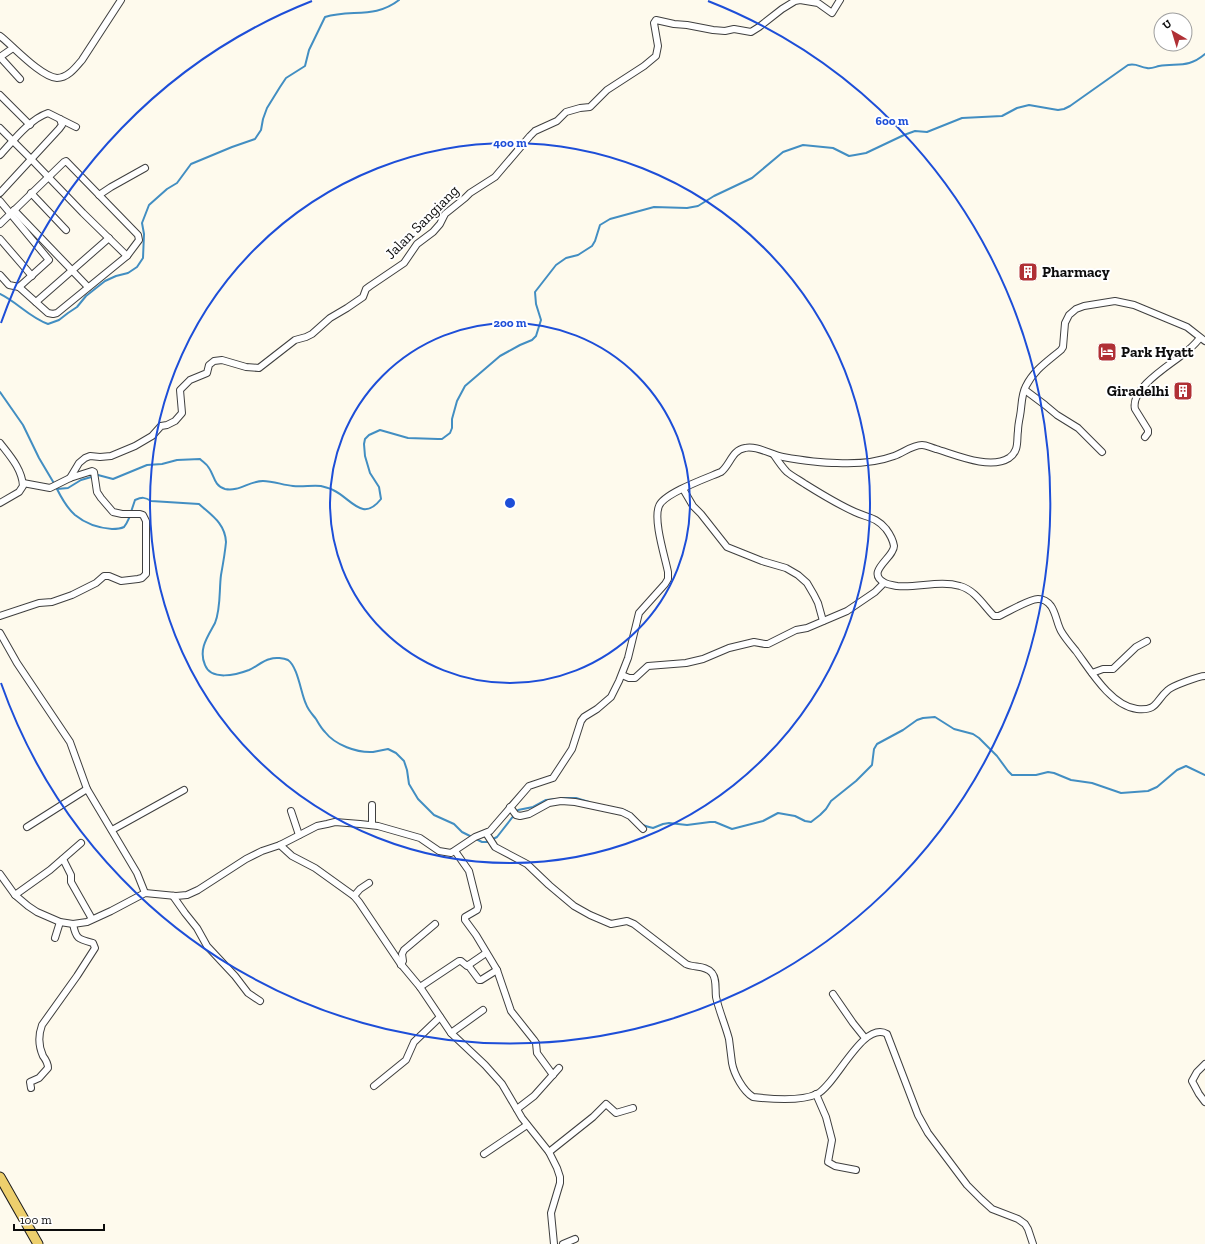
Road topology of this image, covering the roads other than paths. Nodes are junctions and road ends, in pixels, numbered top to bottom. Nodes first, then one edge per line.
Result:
1 (121, 0) edge
2 (840, 0) edge
3 (0, 36) edge
4 (13, 48) junction
5 (0, 57) edge
6 (20, 79) dead end
7 (0, 95) edge
8 (60, 119) junction
9 (30, 125) junction
10 (76, 127) dead end
11 (0, 128) edge
12 (13, 142) junction
13 (0, 155) edge
14 (32, 160) junction
15 (145, 168) dead end
16 (48, 177) junction
17 (0, 193) edge
18 (31, 193) junction
19 (99, 195) junction
20 (0, 201) edge
21 (12, 211) junction
22 (0, 224) edge
23 (66, 230) dead end
24 (109, 238) junction
25 (0, 239) edge
26 (127, 256) junction
27 (72, 271) junction
28 (0, 275) edge
29 (32, 276) junction
30 (0, 284) edge
31 (8, 285) junction
32 (19, 287) junction
33 (88, 287) junction
34 (36, 302) junction
35 (1203, 339) edge
36 (1024, 390) junction
37 (1144, 437) dead end
38 (0, 443) edge
39 (1102, 452) dead end
40 (774, 455) junction
41 (70, 478) junction
42 (23, 483) junction
43 (683, 489) junction
44 (0, 503) edge
45 (884, 583) junction
46 (0, 616) edge
47 (823, 621) junction
48 (0, 633) edge
49 (1146, 641) dead end
50 (1092, 673) junction
51 (622, 675) junction
52 (1205, 676) edge
53 (87, 789) junction
54 (184, 790) dead end
55 (372, 804) dead end
56 (291, 811) dead end
57 (513, 811) junction
58 (372, 825) junction
59 (28, 828) dead end
60 (643, 829) dead end
61 (112, 830) junction
62 (298, 835) junction
63 (488, 835) junction
64 (81, 843) dead end
65 (280, 845) junction
66 (455, 851) junction
67 (63, 859) junction
68 (0, 874) edge
69 (369, 883) dead end
70 (145, 893) junction
71 (15, 895) junction
72 (173, 896) junction
73 (354, 896) junction
74 (92, 919) junction
75 (60, 922) junction
76 (72, 924) junction
77 (435, 924) dead end
78 (54, 938) dead end
79 (486, 953) junction
80 (401, 965) junction
81 (468, 965) junction
82 (496, 970) junction
83 (420, 987) junction
84 (834, 994) dead end
85 (260, 1001) dead end
86 (483, 1010) dead end
87 (440, 1017) junction
88 (452, 1033) junction
89 (865, 1038) junction
90 (1205, 1064) edge
91 (559, 1068) dead end
92 (553, 1075) junction
93 (374, 1086) dead end
94 (31, 1088) dead end
95 (816, 1094) junction
96 (1205, 1102) edge
97 (633, 1108) dead end
98 (517, 1109) junction
99 (527, 1125) junction
100 (549, 1152) junction
101 (484, 1154) dead end
102 (856, 1170) dead end
103 (0, 1177) edge
104 (3, 1191) edge
105 (576, 1239) dead end
106 (38, 1244) edge
107 (554, 1244) edge
108 (563, 1244) edge
109 (1033, 1244) edge

1 - 4 street
2 - 41 street, Jalan Sangiang
3 - 4 street
4 - 5 street
5 - 6 street
7 - 9 street
8 - 9 street
8 - 10 street
8 - 14 street
9 - 12 street
11 - 12 street
12 - 13 street
12 - 14 street
14 - 16 street
14 - 17 street
15 - 19 street
16 - 18 street
16 - 19 street
16 - 24 street
18 - 21 street
18 - 23 street
19 - 26 street
20 - 21 street
21 - 22 street
21 - 27 street
21 - 29 street
24 - 26 street
24 - 27 street
25 - 29 street
26 - 33 street
27 - 33 street
27 - 34 street
28 - 31 street
29 - 32 street
30 - 31 street
31 - 32 street
32 - 34 street
33 - 34 street
35 - 36 street
35 - 37 street
36 - 39 street
36 - 40 street
38 - 42 street
40 - 43 street
40 - 45 street
41 - 42 street
41 - 46 street
42 - 44 street
43 - 47 street
43 - 51 street
45 - 47 street
45 - 50 street
47 - 51 street
48 - 53 street
49 - 50 street
50 - 52 street
51 - 57 street
53 - 59 street
53 - 61 street
54 - 61 street
55 - 58 street
56 - 62 street
57 - 60 street
57 - 63 street
58 - 62 street
58 - 66 street
61 - 70 street
62 - 65 street
63 - 66 street
63 - 95 street
64 - 67 street
65 - 72 street
65 - 73 street
66 - 79 street
67 - 71 street
67 - 74 street
68 - 71 street
69 - 73 street
70 - 72 street
70 - 74 street
71 - 75 street
72 - 85 street
73 - 80 street
74 - 76 street
75 - 76 street
75 - 78 street
76 - 94 street
77 - 80 street
79 - 81 street
79 - 82 street
80 - 83 street
81 - 82 street
81 - 83 street
82 - 92 street
83 - 87 street
84 - 89 street
86 - 88 street
87 - 88 street
87 - 93 street
88 - 98 street
89 - 95 street
89 - 109 street
90 - 96 street
91 - 92 street
92 - 98 street
95 - 102 street
97 - 100 street
98 - 99 street
99 - 100 street
99 - 101 street
100 - 107 street
103 - 104 main road
104 - 106 main road
105 - 108 street

